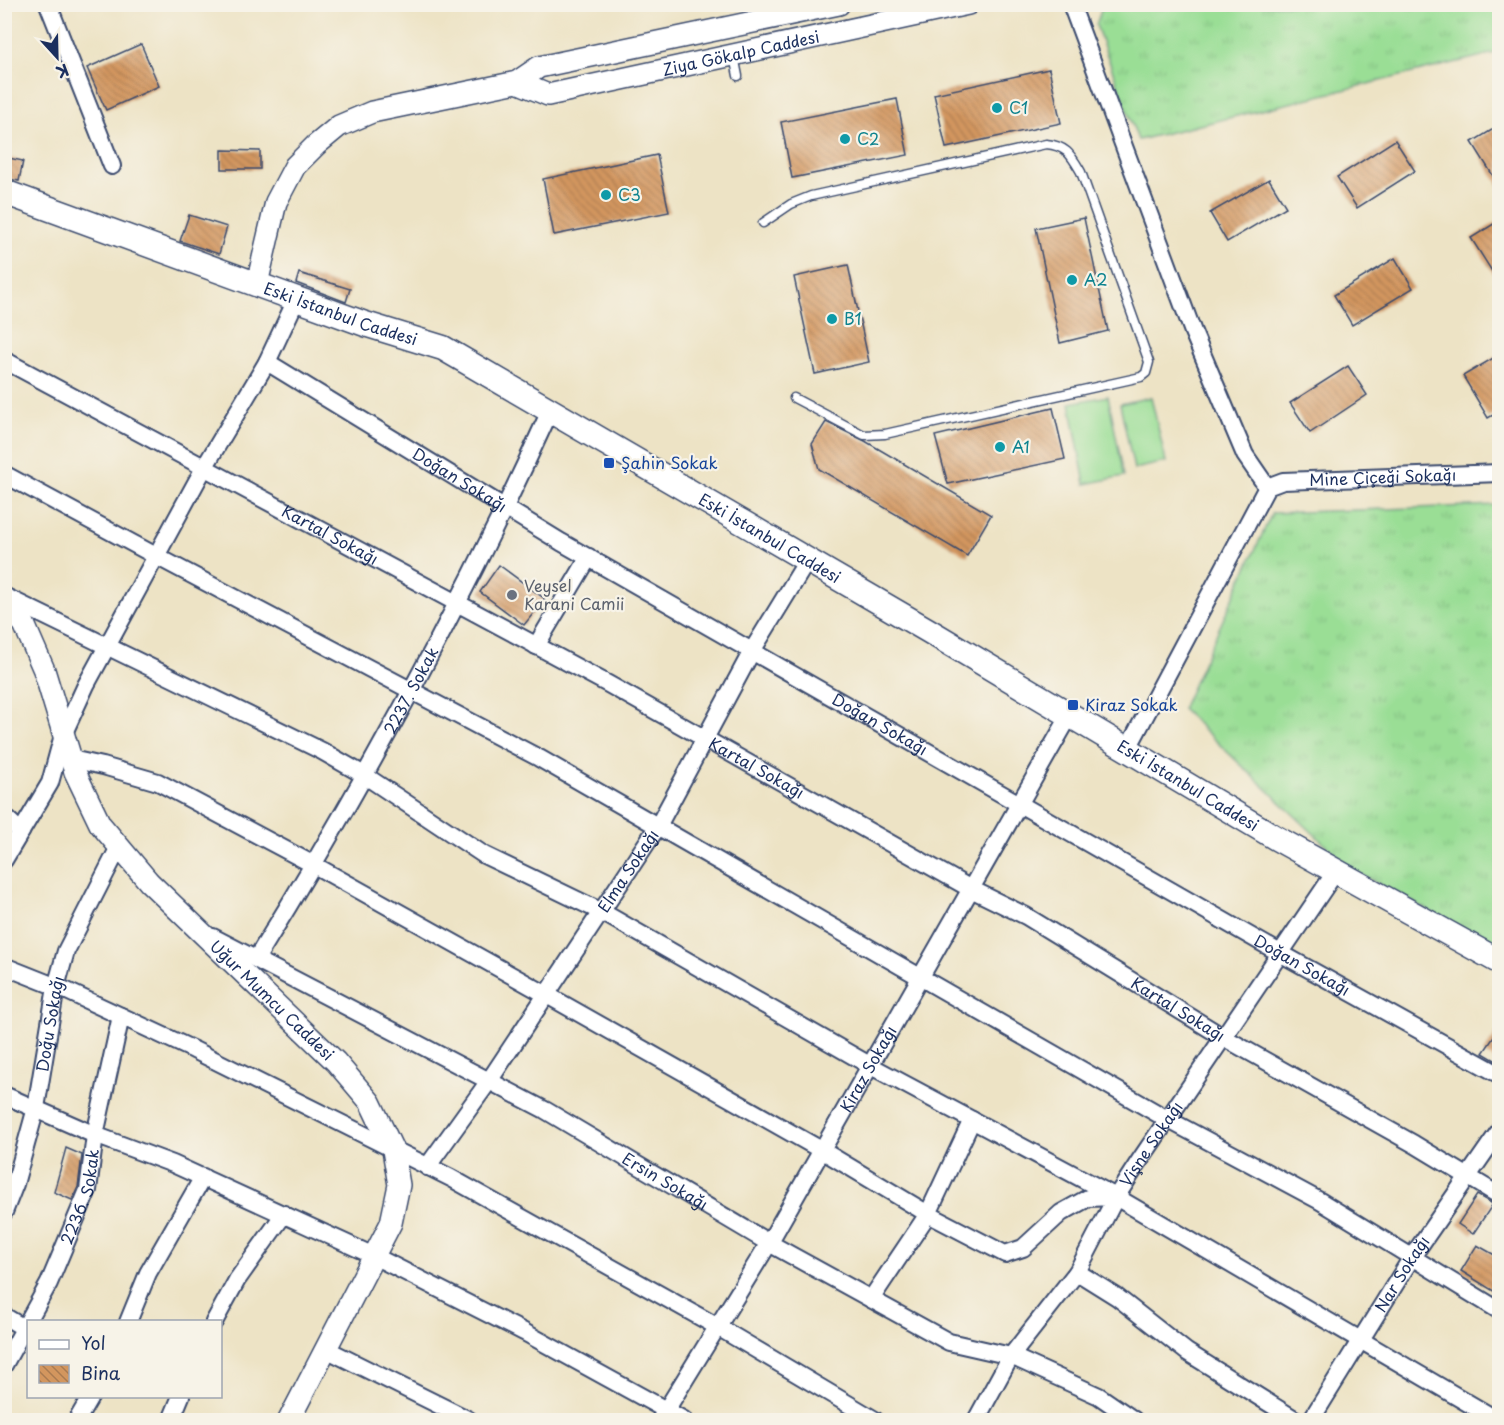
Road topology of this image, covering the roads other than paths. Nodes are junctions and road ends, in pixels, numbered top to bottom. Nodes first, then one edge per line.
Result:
1 (48, 4) edge
2 (839, 4) edge
3 (968, 4) edge
4 (1071, 4) edge
5 (728, 28) junction
6 (734, 55) junction
7 (738, 76) dead end
8 (517, 82) junction
9 (112, 166) dead end
10 (4, 192) edge
11 (763, 223) dead end
12 (257, 284) junction
13 (297, 298) junction
14 (4, 360) edge
15 (267, 362) junction
16 (794, 398) dead end
17 (550, 411) junction
18 (204, 468) junction
19 (1500, 473) edge
20 (4, 474) edge
21 (1267, 487) junction
22 (505, 509) junction
23 (156, 556) junction
24 (589, 557) junction
25 (807, 561) junction
26 (4, 596) edge
27 (4, 603) edge
28 (457, 603) junction
29 (107, 645) junction
30 (536, 646) junction
31 (752, 651) junction
32 (411, 690) junction
33 (1070, 715) junction
34 (63, 735) junction
35 (704, 738) junction
36 (1127, 750) junction
37 (71, 759) junction
38 (364, 775) junction
39 (1020, 803) junction
40 (4, 816) edge
41 (658, 826) junction
42 (21, 832) junction
43 (119, 847) junction
44 (4, 860) edge
45 (314, 866) junction
46 (1336, 871) junction
47 (971, 889) junction
48 (602, 912) junction
49 (200, 930) junction
50 (1280, 953) junction
51 (256, 959) junction
52 (1500, 962) edge
53 (4, 966) edge
54 (921, 977) junction
55 (56, 987) junction
56 (547, 994) junction
57 (121, 1016) junction
58 (1223, 1037) junction
59 (871, 1066) junction
60 (1500, 1076) edge
61 (489, 1081) junction
62 (4, 1095) edge
63 (36, 1108) junction
64 (1167, 1119) junction
65 (972, 1120) junction
66 (1500, 1130) edge
67 (95, 1135) junction
68 (393, 1150) junction
69 (823, 1151) junction
70 (427, 1167) junction
71 (1466, 1176) junction
72 (203, 1177) junction
73 (1500, 1196) edge
74 (1116, 1197) junction
75 (4, 1212) edge
76 (284, 1214) junction
77 (928, 1214) junction
78 (769, 1243) junction
79 (374, 1256) junction
80 (1412, 1257) junction
81 (1077, 1272) junction
82 (871, 1299) junction
83 (1500, 1311) edge
84 (4, 1316) edge
85 (28, 1320) edge
86 (129, 1320) edge
87 (215, 1320) edge
88 (27, 1323) edge
89 (718, 1327) junction
90 (24, 1328) junction
91 (1359, 1341) junction
92 (326, 1349) junction
93 (1011, 1356) junction
94 (4, 1365) edge
95 (90, 1398) edge
96 (180, 1398) edge
97 (663, 1416) edge
98 (77, 1420) edge
99 (171, 1420) edge
100 (289, 1420) edge
101 (469, 1420) edge
102 (684, 1420) edge
103 (875, 1420) edge
104 (976, 1420) edge
105 (1134, 1420) edge
106 (1296, 1420) edge
107 (1311, 1420) edge
108 (1497, 1420) edge

1 - 9 street
2 - 5 street, Ziya Gökalp Caddesi
3 - 6 street, Ziya Gökalp Caddesi
4 - 21 street
5 - 6 street
5 - 8 street, Ziya Gökalp Caddesi
6 - 7 lane
6 - 8 street, Ziya Gökalp Caddesi
8 - 12 street, Ziya Gökalp Caddesi
10 - 12 main road, Eski İstanbul Caddesi
11 - 16 lane
12 - 13 main road, Eski İstanbul Caddesi
13 - 15 street
13 - 17 main road, Eski İstanbul Caddesi
14 - 18 street, Kartal Sokağı
15 - 18 street
15 - 22 street, Doğan Sokağı
17 - 22 street, 2237. Sokak
17 - 25 main road, Eski İstanbul Caddesi
18 - 23 street
18 - 28 street, Kartal Sokağı
19 - 21 street, Mine Çiçeği Sokağı
20 - 23 street
21 - 36 street
22 - 24 street, Doğan Sokağı
22 - 28 street, 2237. Sokak
23 - 29 street
23 - 32 street
24 - 30 street
24 - 31 street, Doğan Sokağı
25 - 31 street, Elma Sokağı
25 - 33 main road, Eski İstanbul Caddesi
26 - 29 street
27 - 34 street, Uğur Mumcu Caddesi
28 - 30 street, Kartal Sokağı
28 - 32 street, 2237. Sokak
29 - 34 street
29 - 38 street
30 - 35 street, Kartal Sokağı
31 - 35 street, Elma Sokağı
31 - 39 street, Doğan Sokağı
32 - 38 street, 2237. Sokak
32 - 41 street
33 - 36 main road, Eski İstanbul Caddesi
33 - 39 street, Kiraz Sokağı
34 - 37 street, Uğur Mumcu Caddesi
34 - 42 street
35 - 41 street, Elma Sokağı
35 - 47 street, Kartal Sokağı
36 - 46 main road, Eski İstanbul Caddesi
37 - 43 street, Uğur Mumcu Caddesi
37 - 45 street
38 - 45 street, 2237. Sokak
38 - 48 street
39 - 47 street, Kiraz Sokağı
39 - 50 street, Doğan Sokağı
40 - 42 street
41 - 48 street, Elma Sokağı
41 - 54 street
42 - 44 street
43 - 49 street, Uğur Mumcu Caddesi
43 - 55 street, Doğu Sokağı
45 - 51 street, 2237. Sokak
45 - 56 street
46 - 50 street, Vişne Sokağı
46 - 52 main road, Eski İstanbul Caddesi
47 - 54 street, Kiraz Sokağı
47 - 58 street, Kartal Sokağı
48 - 56 street, Elma Sokağı
48 - 59 street
49 - 51 street, Ersin Sokağı
49 - 68 street, Uğur Mumcu Caddesi
50 - 58 street, Vişne Sokağı
50 - 60 street, Doğan Sokağı
51 - 61 street, Ersin Sokağı
53 - 55 street
54 - 59 street, Kiraz Sokağı
54 - 64 street
55 - 57 street
55 - 63 street, Doğu Sokağı
56 - 61 street, Elma Sokağı
56 - 69 street
57 - 67 street, 2236. Sokak
57 - 68 street
58 - 64 street, Vişne Sokağı
58 - 71 street, Kartal Sokağı
59 - 65 street
59 - 69 street, Kiraz Sokağı
61 - 70 street, Elma Sokağı
61 - 78 street, Ersin Sokağı
62 - 63 street
63 - 67 street
63 - 75 street, Doğu Sokağı
64 - 74 street, Vişne Sokağı
64 - 80 street
65 - 74 street
65 - 77 street
66 - 71 street, Nar Sokağı
67 - 72 street
67 - 85 street, 2236. Sokak
68 - 70 street
68 - 79 street, Uğur Mumcu Caddesi
69 - 77 street
69 - 78 street, Kiraz Sokağı
70 - 89 street
71 - 73 street, Kartal Sokağı
71 - 80 street, Nar Sokağı
72 - 76 street
72 - 86 street
74 - 77 street
74 - 81 street, Vişne Sokağı
74 - 91 street
76 - 79 street
76 - 87 street
77 - 82 street
78 - 82 street, Ersin Sokağı
78 - 89 street, Kiraz Sokağı
79 - 92 street, Uğur Mumcu Caddesi
79 - 97 street
80 - 83 street
80 - 91 street, Nar Sokağı
81 - 93 street, Vişne Sokağı
81 - 106 street
82 - 93 street, Ersin Sokağı
84 - 90 street
88 - 90 street, 2236. Sokak
89 - 97 street, Kiraz Sokağı
89 - 103 street
90 - 94 street, 2236. Sokak
91 - 107 street, Nar Sokağı
91 - 108 street
92 - 100 street, Uğur Mumcu Caddesi
92 - 101 street
93 - 104 street, Vişne Sokağı
93 - 105 street, Ersin Sokağı
95 - 98 street
96 - 99 street
97 - 102 street

